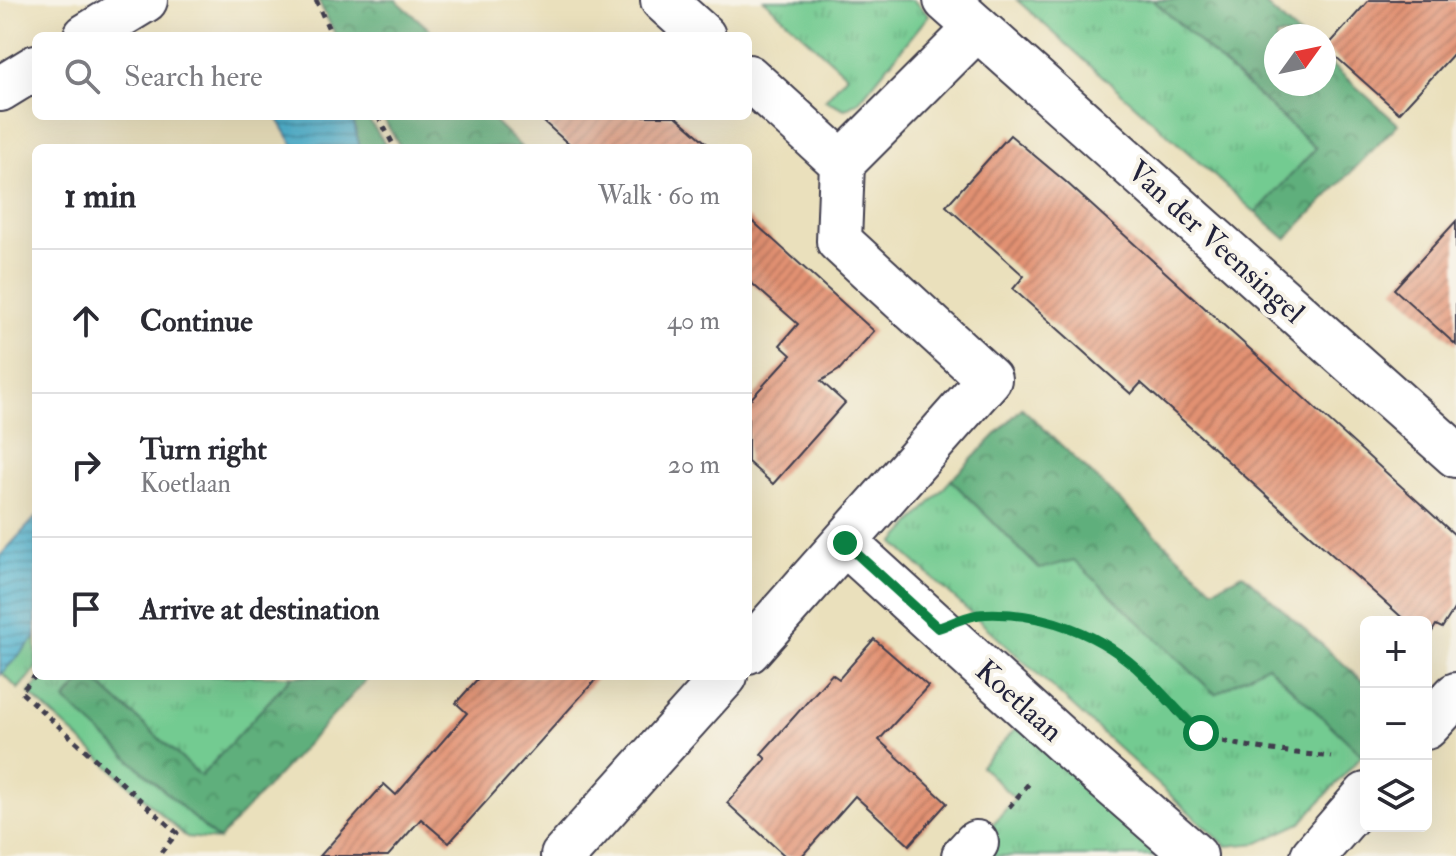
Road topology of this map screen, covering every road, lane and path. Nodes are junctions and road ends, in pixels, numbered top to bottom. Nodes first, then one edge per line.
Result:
1 (145, 0) edge
2 (316, 0) edge
3 (663, 0) edge
4 (961, 14) edge
5 (93, 32) edge
6 (330, 32) edge
7 (699, 32) edge
8 (32, 69) edge
9 (752, 81) edge
10 (0, 89) edge
11 (380, 120) edge
12 (393, 144) edge
13 (842, 163) junction
14 (1456, 455) edge
15 (845, 543) junction
16 (938, 628) junction
17 (752, 647) edge
18 (32, 680) edge
19 (721, 680) edge
20 (1456, 695) edge
21 (1432, 721) edge
22 (1065, 743) junction
23 (1354, 777) edge
24 (970, 850) edge
25 (158, 856) edge
26 (563, 856) edge
27 (1195, 856) edge
28 (1313, 856) edge

1 - 5 street
2 - 6 path
3 - 7 street
4 - 13 street, Van der Veensingel
4 - 14 street, Van der Veensingel
8 - 10 street
9 - 13 street
11 - 12 path
13 - 15 street
15 - 16 street, Koetlaan
15 - 17 street
16 - 22 street, Koetlaan
16 - 23 path
18 - 25 path
19 - 26 street
20 - 21 street
22 - 24 path
22 - 27 street, Koetlaan
23 - 28 street

